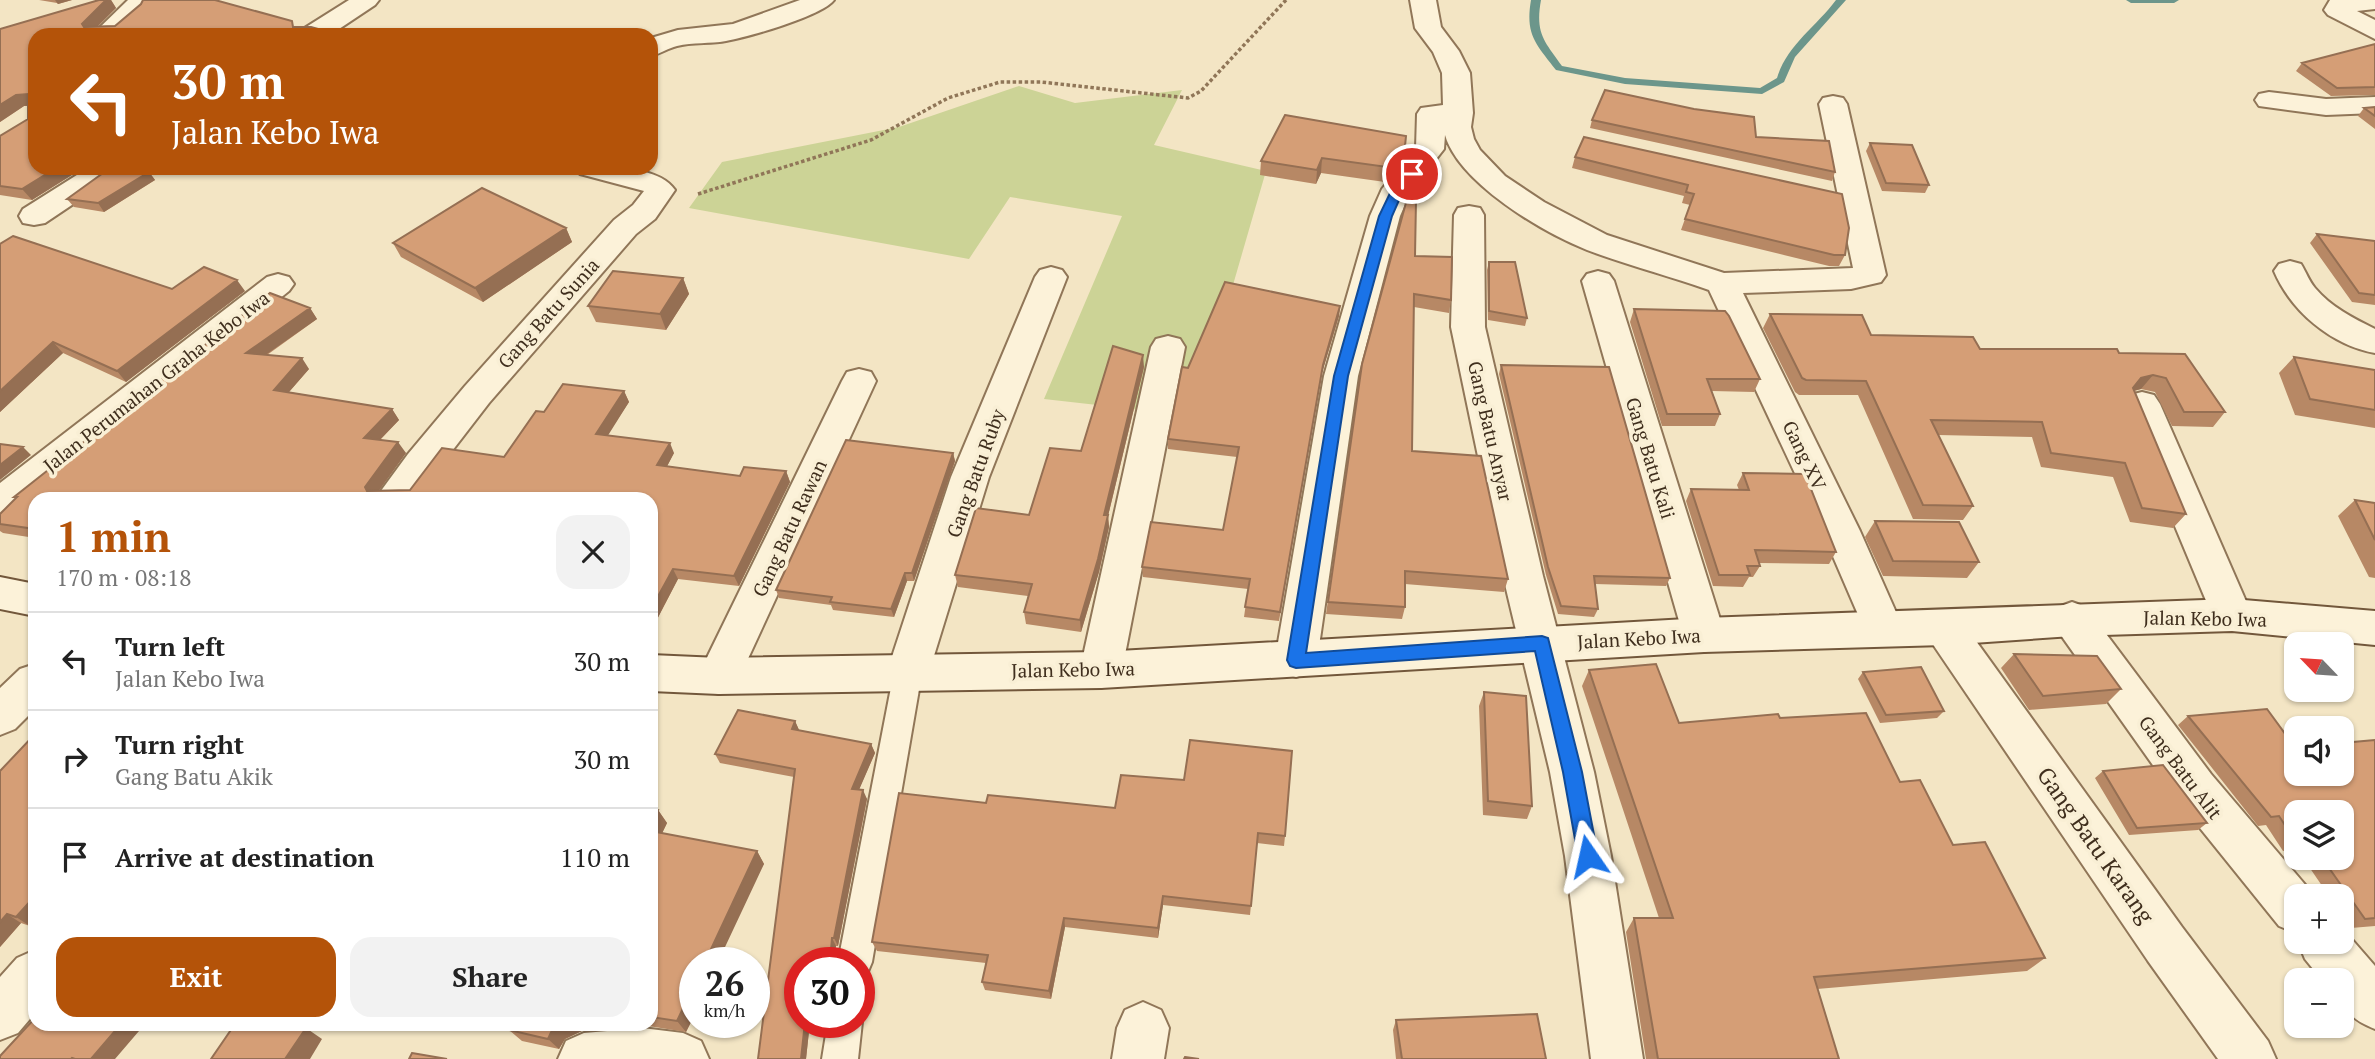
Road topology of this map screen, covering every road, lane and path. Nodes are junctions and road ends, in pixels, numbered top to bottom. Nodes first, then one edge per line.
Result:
1 (141, 0) edge
2 (366, 0) edge
3 (821, 0) edge
4 (1286, 0) edge
5 (1423, 0) edge
6 (2375, 1) edge
7 (113, 28) edge
8 (323, 28) edge
9 (2375, 31) edge
10 (658, 45) edge
11 (2269, 100) dead end
12 (1833, 104) dead end
13 (2375, 105) edge
14 (1459, 113) junction
15 (97, 175) edge
16 (617, 175) edge
17 (1822, 191) edge
18 (1852, 197) junction
19 (644, 212) junction
20 (1469, 215) dead end
21 (34, 216) dead end
22 (2290, 271) dead end
23 (1051, 277) dead end
24 (1598, 281) dead end
25 (1723, 283) junction
26 (278, 284) dead end
27 (2375, 344) edge
28 (1168, 347) dead end
29 (859, 381) dead end
30 (2142, 404) edge
31 (399, 492) edge
32 (0, 504) edge
33 (0, 593) edge
34 (28, 599) edge
35 (2232, 615) junction
36 (2072, 618) junction
37 (1883, 628) junction
38 (1944, 628) junction
39 (2375, 628) edge
40 (1704, 635) junction
41 (1542, 643) junction
42 (1296, 660) junction
43 (1101, 670) junction
44 (908, 672) junction
45 (658, 673) edge
46 (719, 676) junction
47 (28, 689) edge
48 (0, 716) edge
49 (2284, 896) edge
50 (858, 947) edge
51 (2332, 954) edge
52 (28, 983) edge
53 (2375, 1004) edge
54 (0, 1015) edge
55 (843, 1038) edge
56 (584, 1059) edge
57 (683, 1059) edge
58 (840, 1059) edge
59 (1618, 1059) edge
60 (2250, 1059) edge

1 - 7 street
2 - 8 street
3 - 10 street
4 - 19 path
5 - 14 street
6 - 9 street
11 - 13 street
12 - 18 street
14 - 25 street
14 - 42 street
15 - 21 street
16 - 19 street, Gang Batu Sunia
17 - 18 street
18 - 25 street
19 - 31 street, Gang Batu Sunia
20 - 41 street, Gang Batu Anyar
22 - 27 street
23 - 44 street, Gang Batu Ruby
24 - 40 street, Gang Batu Kali
25 - 37 street, Gang XV
26 - 32 street, Jalan Perumahan Graha Kebo Iwa
28 - 43 street
29 - 46 street, Gang Batu Rawan
30 - 35 street
33 - 34 street
35 - 36 street, Jalan Kebo Iwa
35 - 39 street, Jalan Kebo Iwa
36 - 38 street, Jalan Kebo Iwa
36 - 49 street, Gang Batu Alit
37 - 38 street, Jalan Kebo Iwa
37 - 40 street, Jalan Kebo Iwa
38 - 60 street, Gang Batu Karang
40 - 41 street, Jalan Kebo Iwa
41 - 42 street, Jalan Kebo Iwa
41 - 59 street, Gang Batu Anyar
42 - 43 street, Jalan Kebo Iwa
43 - 44 street, Jalan Kebo Iwa
44 - 46 street, Jalan Kebo Iwa
44 - 50 lane
45 - 46 street, Jalan Kebo Iwa
47 - 48 street
51 - 53 street
52 - 54 street
55 - 58 lane
56 - 57 street

